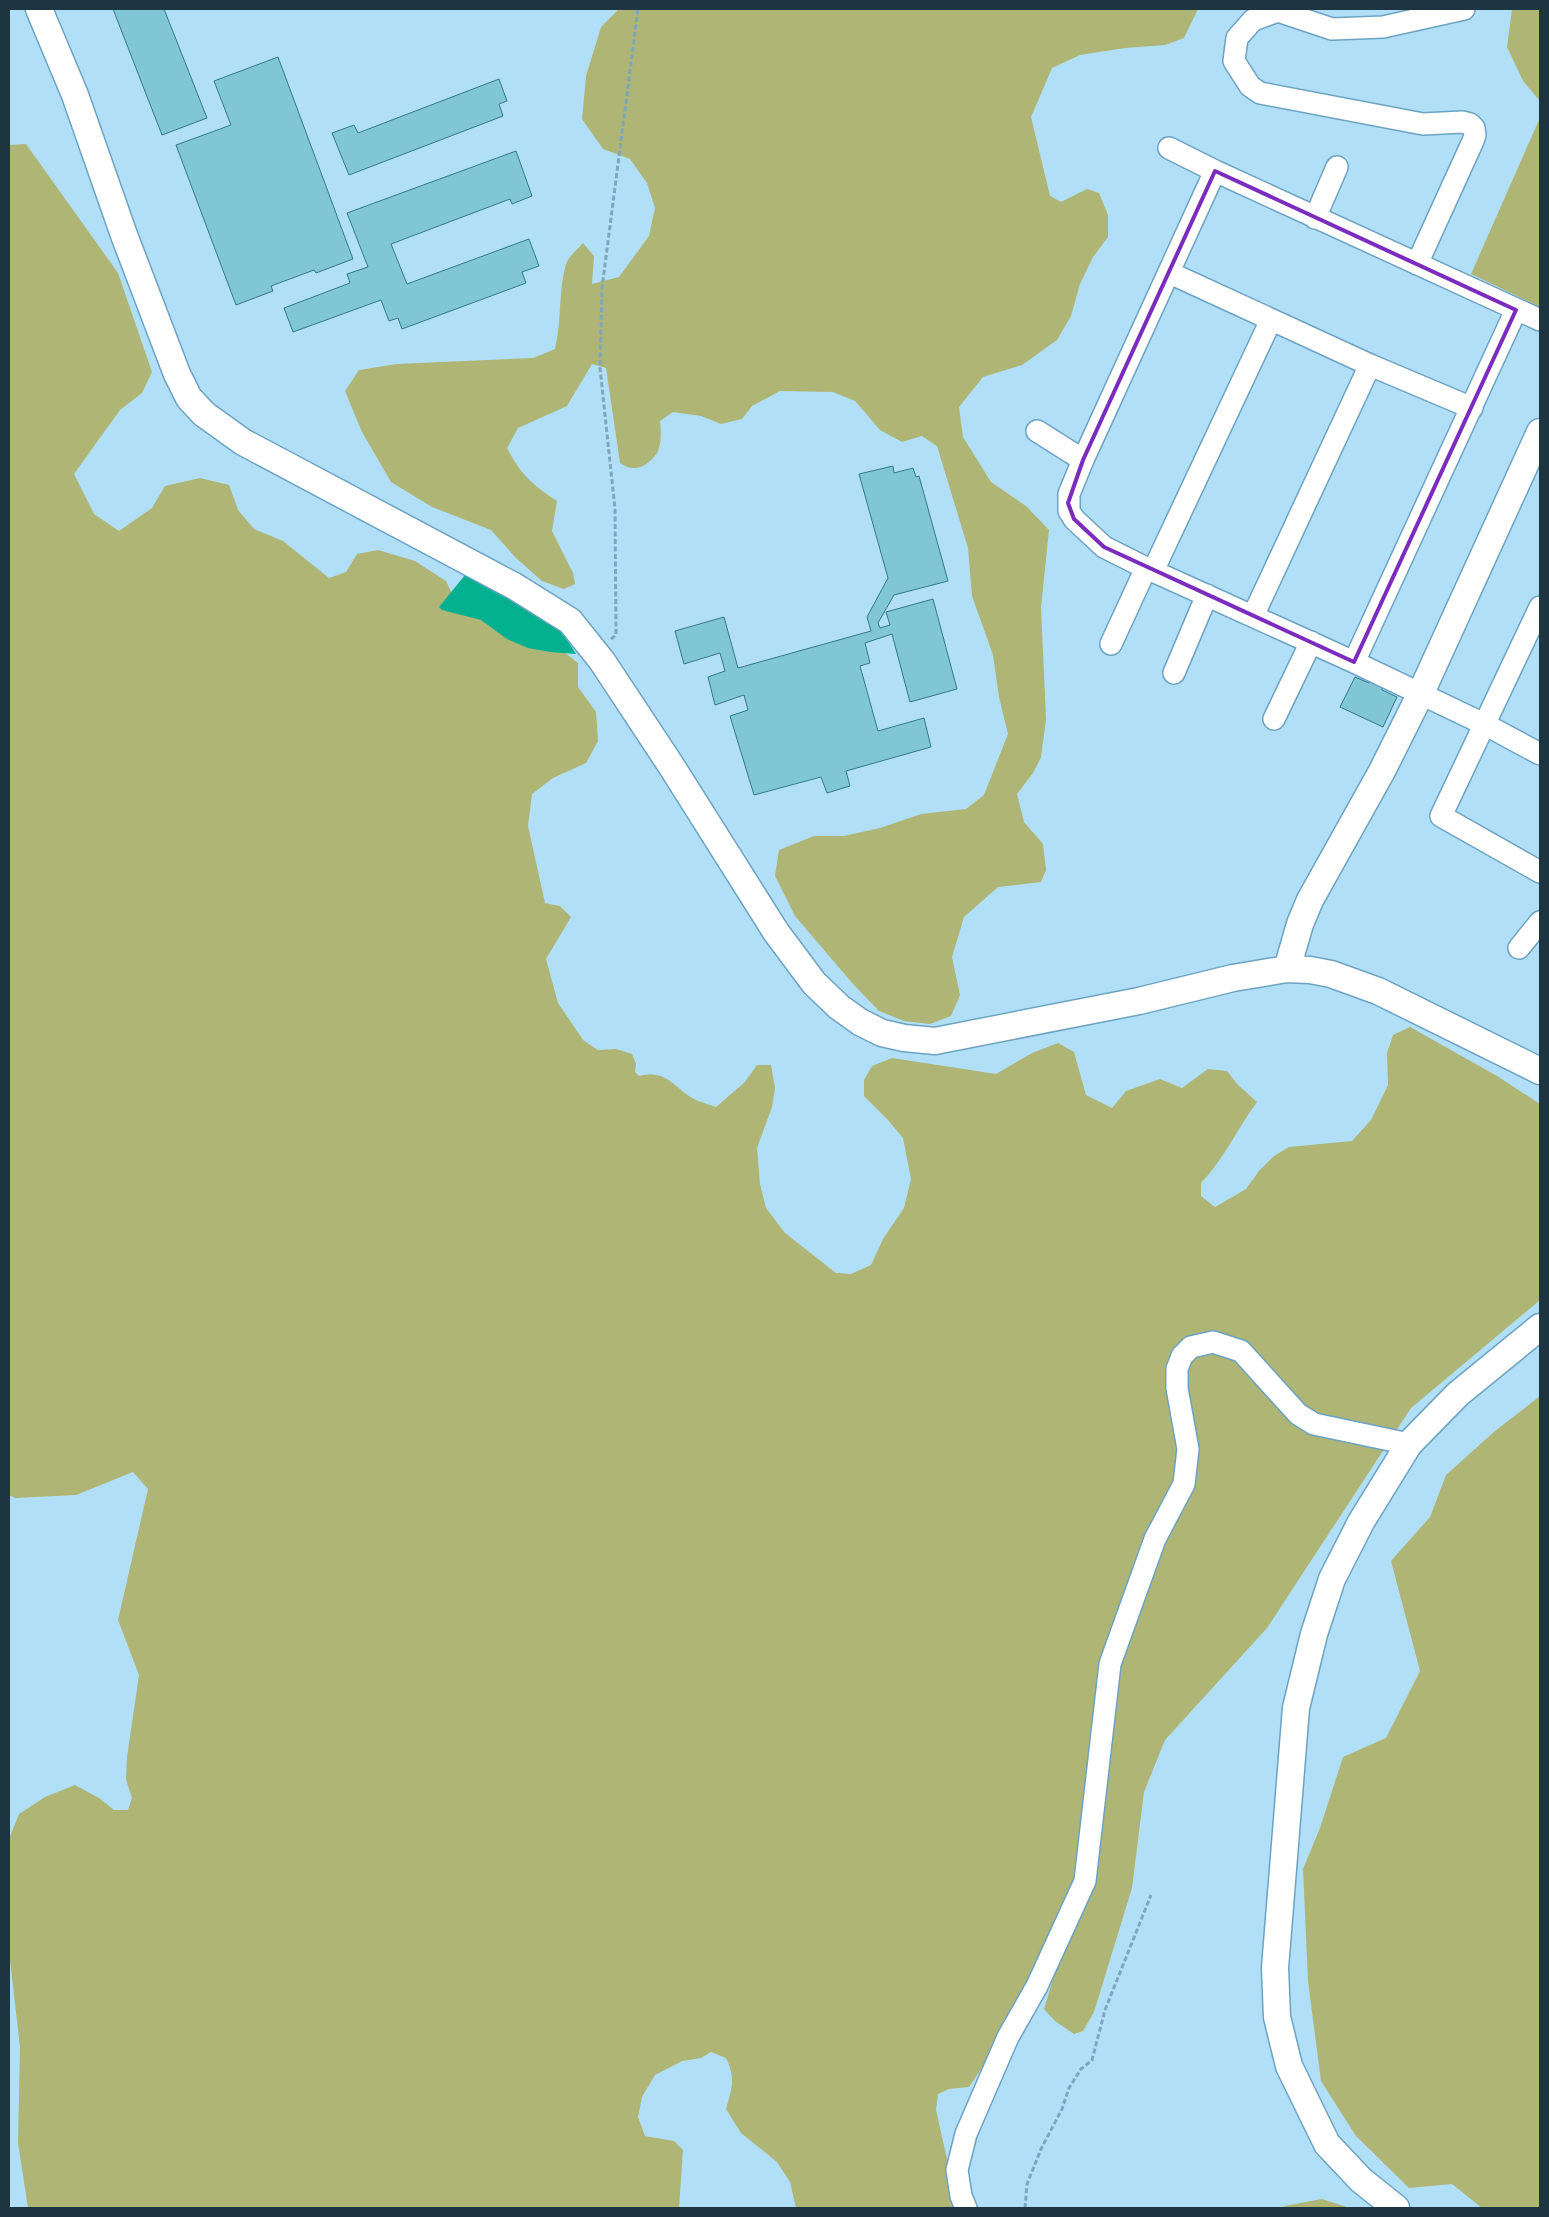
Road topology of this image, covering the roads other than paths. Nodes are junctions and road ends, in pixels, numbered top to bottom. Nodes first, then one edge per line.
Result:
1 (40, 9) edge
2 (1464, 9) edge
3 (1169, 148) dead end
4 (1337, 167) dead end
5 (1215, 171) junction
6 (1315, 218) junction
7 (1417, 264) junction
8 (1170, 273) junction
9 (1516, 310) junction
10 (1271, 320) junction
11 (1540, 320) edge
12 (1370, 364) junction
13 (1472, 408) junction
14 (1037, 431) dead end
15 (1540, 432) edge
16 (1083, 460) junction
17 (1150, 570) junction
18 (1207, 595) junction
19 (1540, 607) edge
20 (1253, 616) junction
21 (1311, 642) junction
22 (1111, 644) dead end
23 (1354, 662) junction
24 (1174, 673) dead end
25 (1420, 695) junction
26 (1274, 719) dead end
27 (1486, 725) junction
28 (1540, 754) edge
29 (1540, 872) edge
30 (1540, 922) edge
31 (1519, 948) dead end
32 (1287, 969) junction
33 (1540, 1071) edge
34 (1540, 1327) edge
35 (1409, 1444) junction
36 (966, 2208) edge
37 (1396, 2208) edge

1 - 32 street
2 - 7 street
3 - 5 street
4 - 6 street
5 - 6 street
5 - 8 street
6 - 7 street
7 - 9 street
8 - 10 street
8 - 16 street
9 - 11 street
9 - 13 street
10 - 12 street
10 - 17 street
12 - 13 street
12 - 20 street
13 - 23 street
14 - 16 street
15 - 25 street
16 - 17 street
17 - 18 street
17 - 22 street
18 - 20 street
18 - 24 street
19 - 27 street
20 - 21 street
21 - 23 street
21 - 26 street
23 - 25 street
25 - 27 street
25 - 32 street
27 - 28 street
27 - 29 street
30 - 31 street
32 - 33 street
34 - 35 street
35 - 36 street
35 - 37 street

